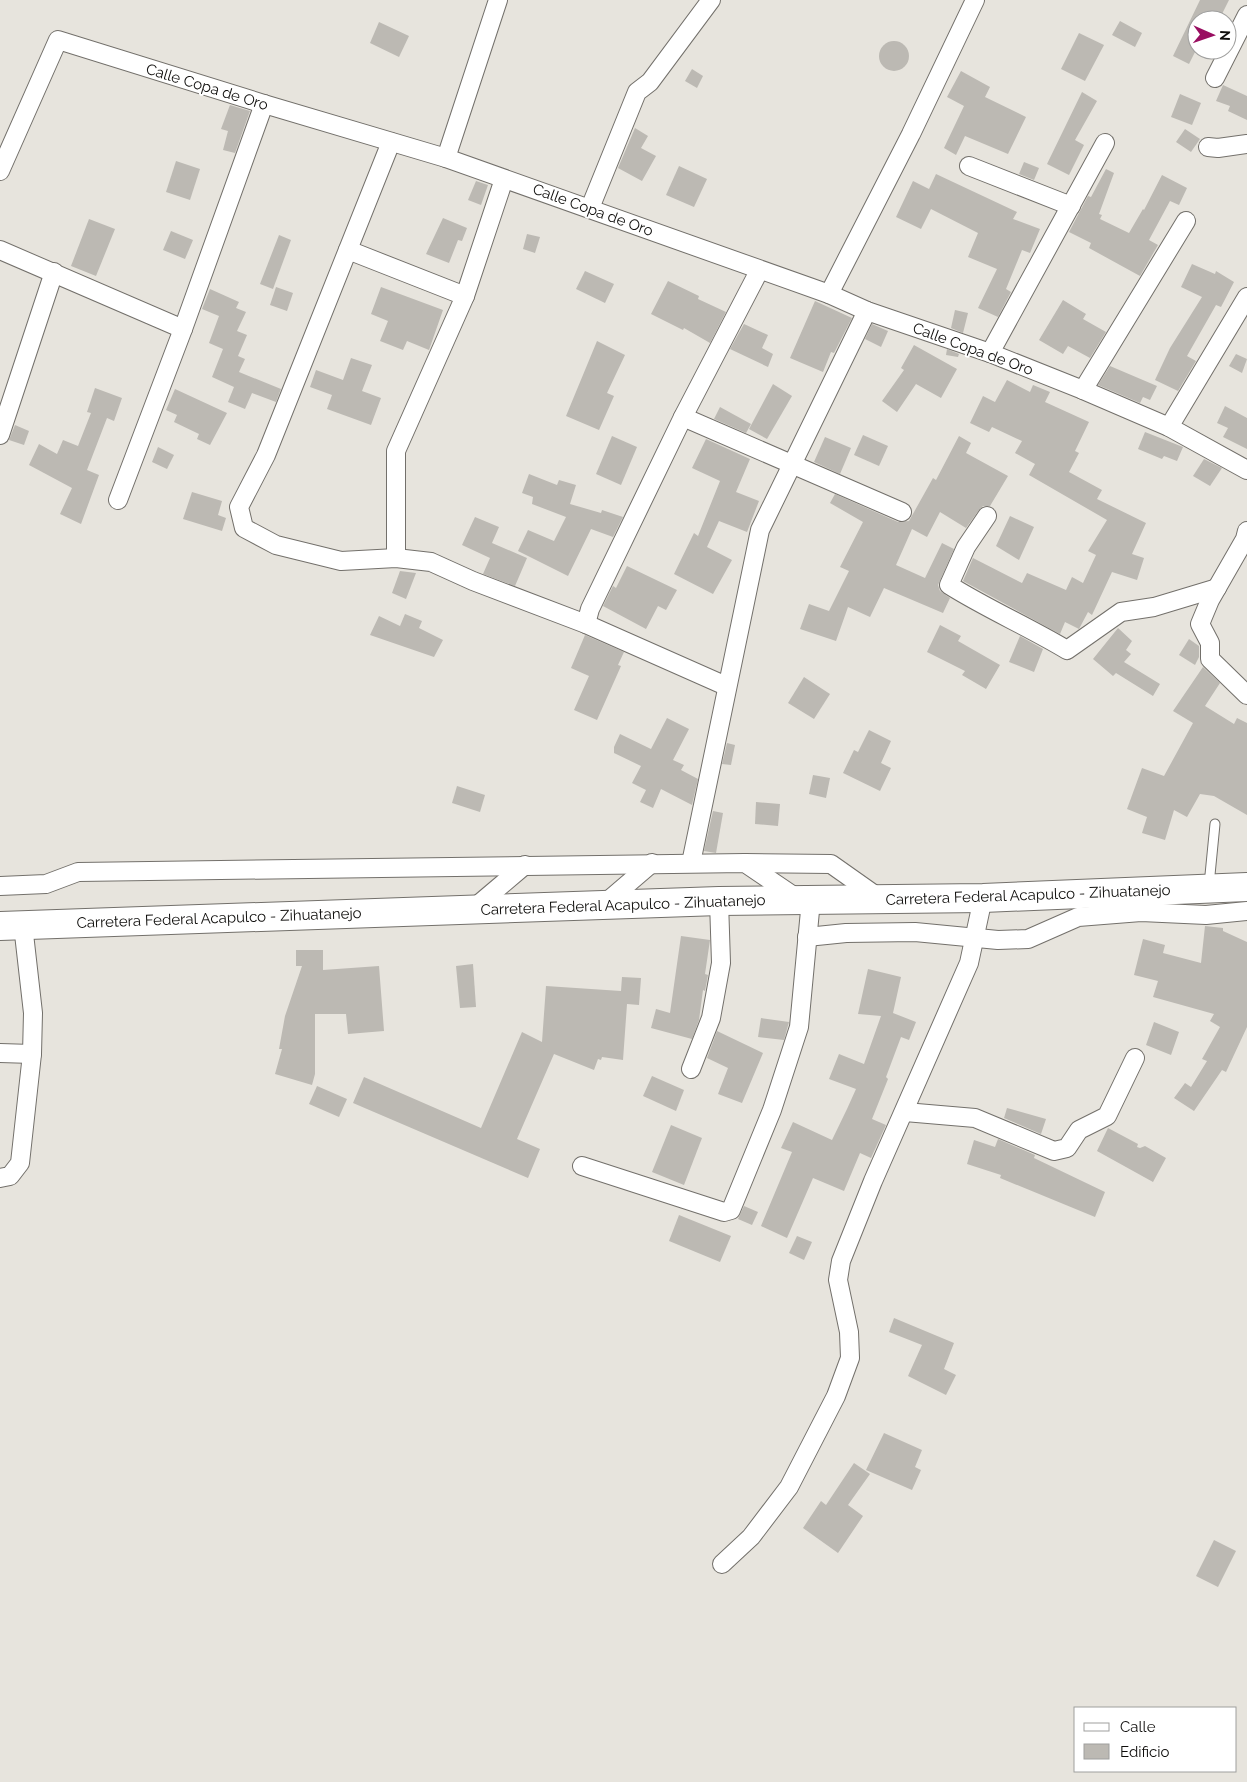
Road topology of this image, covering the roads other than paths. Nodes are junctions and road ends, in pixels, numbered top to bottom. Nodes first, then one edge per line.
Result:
1 (498, 0) edge
2 (710, 0) edge
3 (975, 0) edge
4 (1247, 15) edge
5 (1215, 78) dead end
6 (264, 104) junction
7 (391, 142) junction
8 (1105, 143) dead end
9 (1247, 144) edge
10 (1208, 147) dead end
11 (446, 158) junction
12 (969, 166) dead end
13 (0, 171) edge
14 (504, 179) junction
15 (1071, 206) junction
16 (590, 208) junction
17 (1186, 221) dead end
18 (0, 250) edge
19 (348, 250) junction
20 (759, 271) junction
21 (54, 272) junction
22 (829, 294) junction
23 (465, 296) junction
24 (1247, 297) edge
25 (867, 311) junction
26 (183, 329) junction
27 (990, 353) junction
28 (1083, 390) junction
29 (683, 417) junction
30 (1169, 427) junction
31 (0, 435) edge
32 (793, 463) junction
33 (1247, 471) edge
34 (118, 500) dead end
35 (902, 512) dead end
36 (987, 516) dead end
37 (1247, 531) edge
38 (396, 558) junction
39 (1217, 588) junction
40 (586, 624) junction
41 (726, 686) junction
42 (1247, 695) edge
43 (1215, 824) dead end
44 (652, 863) junction
45 (691, 863) junction
46 (745, 863) junction
47 (524, 865) junction
48 (0, 886) edge
49 (1209, 888) junction
50 (1245, 890) edge
51 (983, 898) junction
52 (805, 900) junction
53 (882, 900) junction
54 (720, 901) junction
55 (603, 905) junction
56 (473, 909) junction
57 (11, 926) edge
58 (807, 937) junction
59 (973, 938) junction
60 (0, 1053) edge
61 (32, 1054) junction
62 (1135, 1058) dead end
63 (691, 1069) dead end
64 (905, 1112) junction
65 (582, 1166) dead end
66 (0, 1178) edge
67 (722, 1564) dead end

1 - 11 street
2 - 16 street
3 - 22 street
4 - 5 street
6 - 7 street, Calle Copa de Oro
6 - 13 street, Calle Copa de Oro
6 - 26 street
7 - 11 street, Calle Copa de Oro
7 - 19 street
8 - 15 street
9 - 10 street
11 - 14 street, Calle Copa de Oro
12 - 15 street
14 - 16 street, Calle Copa de Oro
14 - 23 street
15 - 27 street
16 - 20 street, Calle Copa de Oro
17 - 28 street
18 - 21 street
19 - 23 street
19 - 38 street
20 - 22 street, Calle Copa de Oro
20 - 29 street
21 - 26 street
21 - 31 street
22 - 25 street, Calle Copa de Oro
23 - 38 street
24 - 30 street
25 - 27 street, Calle Copa de Oro
25 - 32 street
26 - 34 street
27 - 28 street, Calle Copa de Oro
28 - 30 street, Calle Copa de Oro
29 - 32 street
29 - 40 street
30 - 33 street, Calle Copa de Oro
32 - 35 street
32 - 41 street
36 - 39 street
37 - 39 street
38 - 40 street
39 - 42 street
40 - 41 street
41 - 45 street
43 - 49 lane
44 - 45 street
44 - 47 street
44 - 55 street
45 - 46 street
46 - 52 street
46 - 53 street
47 - 48 street
47 - 56 street
49 - 50 main road, Carretera Federal Acapulco - Zihuatanejo
49 - 51 main road, Carretera Federal Acapulco - Zihuatanejo
50 - 59 street
51 - 53 main road, Carretera Federal Acapulco - Zihuatanejo
51 - 59 street
52 - 53 main road, Carretera Federal Acapulco - Zihuatanejo
52 - 54 main road, Carretera Federal Acapulco - Zihuatanejo
52 - 58 street
54 - 55 main road, Carretera Federal Acapulco - Zihuatanejo
54 - 63 street
55 - 56 main road, Carretera Federal Acapulco - Zihuatanejo
56 - 57 main road, Carretera Federal Acapulco - Zihuatanejo
57 - 61 street
58 - 59 street
58 - 65 street
59 - 64 street
60 - 61 street
61 - 66 street
62 - 64 street
64 - 67 street

